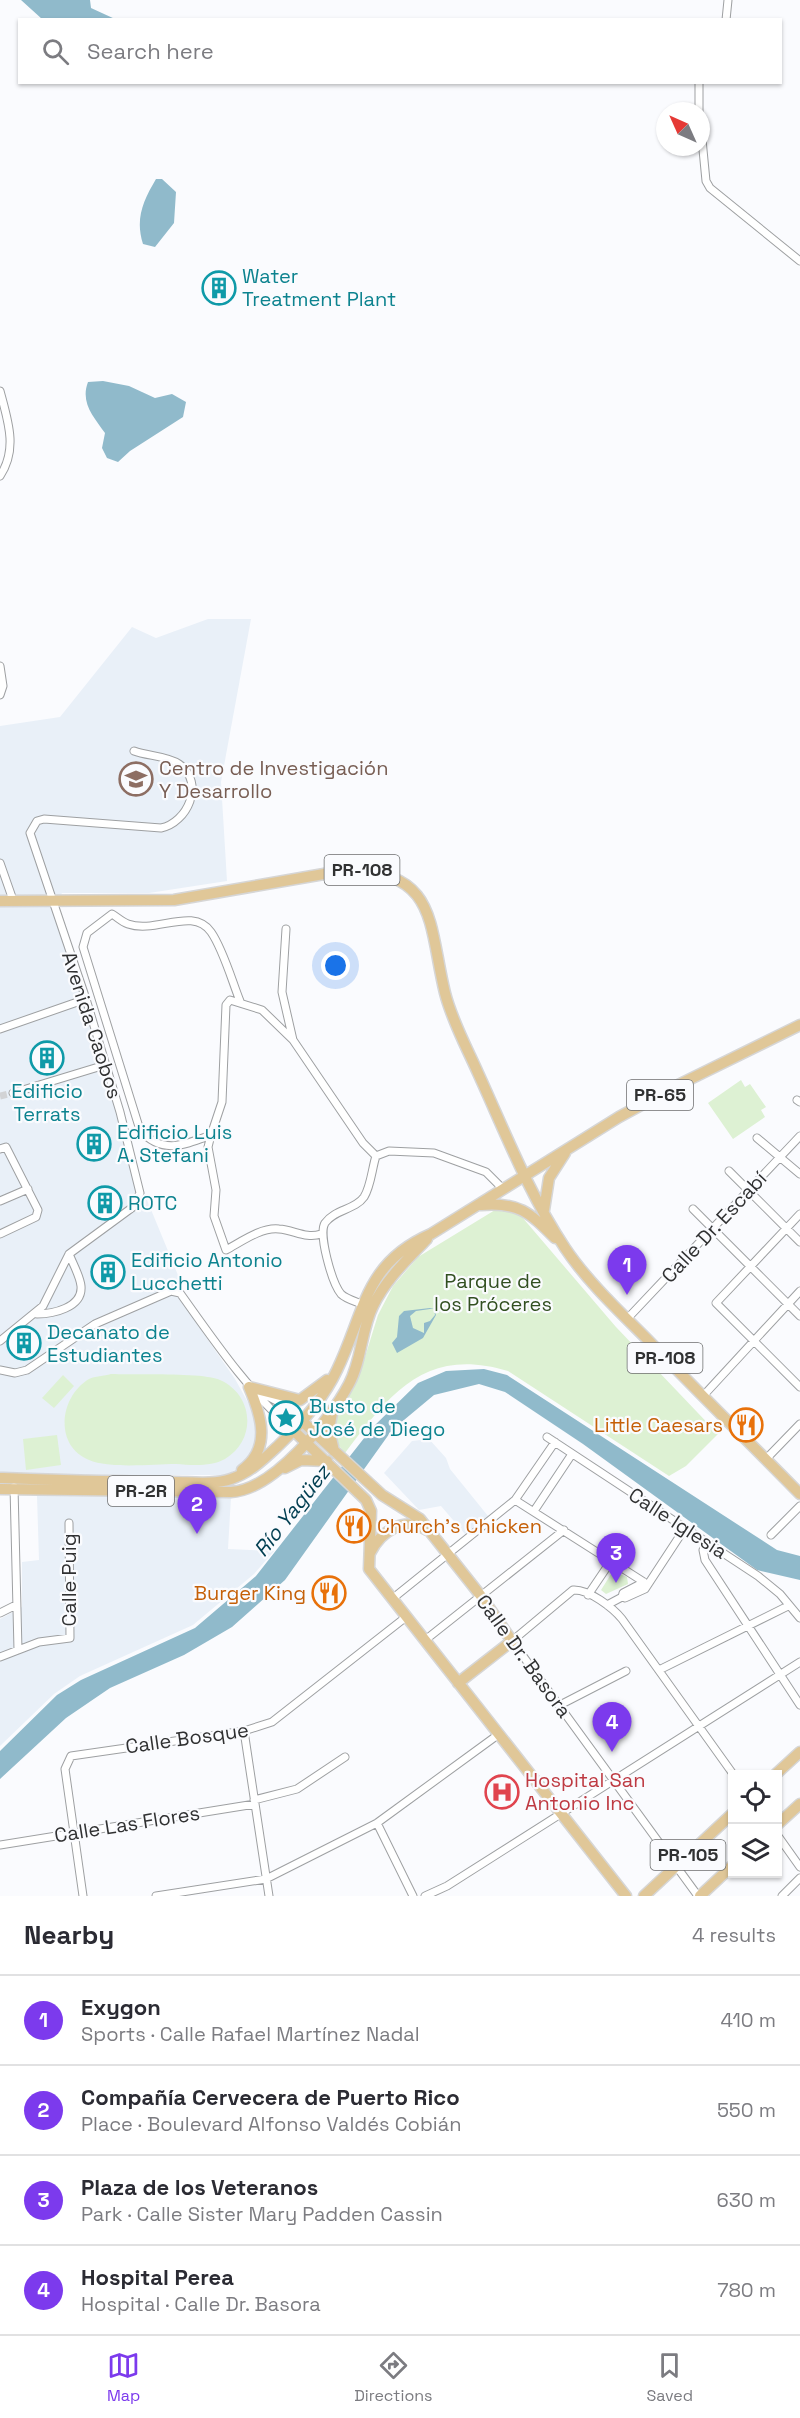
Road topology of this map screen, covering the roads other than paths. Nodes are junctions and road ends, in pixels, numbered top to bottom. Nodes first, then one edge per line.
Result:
1 (728, 0) edge
2 (726, 18) edge
3 (699, 84) edge
4 (699, 102) edge
5 (704, 156) edge
6 (800, 261) edge
7 (0, 391) edge
8 (0, 476) edge
9 (0, 666) edge
10 (0, 695) edge
11 (134, 751) dead end
12 (0, 862) edge
13 (52, 899) junction
14 (13, 900) junction
15 (0, 901) edge
16 (286, 928) dead end
17 (86, 999) junction
18 (240, 1002) junction
19 (800, 1025) edge
20 (0, 1029) edge
21 (293, 1040) junction
22 (105, 1065) junction
23 (13, 1093) tunnel mouth
24 (211, 1135) junction
25 (800, 1136) edge
26 (757, 1138) dead end
27 (572, 1145) junction
28 (0, 1149) edge
29 (376, 1156) junction
30 (780, 1157) junction
31 (729, 1171) dead end
32 (800, 1174) edge
33 (525, 1175) junction
34 (28, 1189) junction
35 (503, 1190) junction
36 (748, 1191) junction
37 (0, 1201) edge
38 (477, 1205) junction
39 (693, 1209) dead end
40 (544, 1210) junction
41 (800, 1214) edge
42 (787, 1228) junction
43 (713, 1229) junction
44 (0, 1234) edge
45 (321, 1234) junction
46 (800, 1242) edge
47 (566, 1249) junction
48 (69, 1254) junction
49 (750, 1267) junction
50 (800, 1292) edge
51 (788, 1304) junction
52 (367, 1306) junction
53 (37, 1314) junction
54 (800, 1316) edge
55 (627, 1319) junction
56 (0, 1341) edge
57 (754, 1341) junction
58 (0, 1370) edge
59 (336, 1372) junction
60 (249, 1387) junction
61 (800, 1387) edge
62 (703, 1396) junction
63 (336, 1405) junction
64 (302, 1421) junction
65 (800, 1424) edge
66 (294, 1431) junction
67 (548, 1437) dead end
68 (310, 1438) junction
69 (555, 1442) junction
70 (572, 1454) junction
71 (331, 1457) junction
72 (766, 1459) junction
73 (276, 1472) junction
74 (0, 1478) edge
75 (229, 1480) junction
76 (14, 1484) junction
77 (0, 1489) edge
78 (800, 1494) edge
79 (515, 1500) junction
80 (800, 1506) edge
81 (534, 1511) junction
82 (69, 1522) dead end
83 (685, 1528) junction
84 (564, 1530) junction
85 (433, 1534) junction
86 (771, 1535) dead end
87 (707, 1542) junction
88 (448, 1553) junction
89 (367, 1559) junction
90 (611, 1561) junction
91 (645, 1583) junction
92 (588, 1594) junction
93 (481, 1596) junction
94 (392, 1599) junction
95 (16, 1605) junction
96 (607, 1605) junction
97 (788, 1606) junction
98 (0, 1613) edge
99 (406, 1617) junction
100 (800, 1618) edge
101 (749, 1627) junction
102 (424, 1641) junction
103 (512, 1641) junction
104 (18, 1650) junction
105 (0, 1657) edge
106 (800, 1662) edge
107 (659, 1670) junction
108 (626, 1671) dead end
109 (780, 1675) junction
110 (458, 1683) junction
111 (560, 1705) junction
112 (800, 1705) edge
113 (698, 1726) junction
114 (244, 1731) junction
115 (499, 1734) junction
116 (800, 1752) edge
117 (345, 1757) dead end
118 (730, 1770) edge
119 (780, 1770) edge
120 (614, 1779) junction
121 (255, 1802) junction
122 (800, 1804) edge
123 (561, 1814) junction
124 (728, 1818) edge
125 (782, 1820) edge
126 (378, 1823) junction
127 (75, 1832) junction
128 (782, 1843) edge
129 (0, 1845) edge
130 (676, 1866) junction
131 (800, 1867) edge
132 (728, 1870) edge
133 (800, 1878) edge
134 (266, 1879) junction
135 (83, 1896) edge
136 (156, 1896) edge
137 (269, 1896) edge
138 (412, 1896) edge
139 (425, 1896) edge
140 (626, 1896) edge
141 (644, 1896) edge
142 (699, 1896) edge
143 (782, 1896) edge

1 - 2 street
3 - 4 street
5 - 6 street
7 - 8 street
9 - 10 street
11 - 13 street, Avenida Caobos
12 - 14 street
13 - 14 main road, PR-108
13 - 17 street, Avenida Caobos
13 - 33 main road, PR-108
14 - 15 main road, PR-108
16 - 21 street
17 - 20 street
17 - 22 street, Avenida Caobos
18 - 21 street
18 - 24 street
18 - 24 street
19 - 27 main road, PR-65
21 - 29 street
22 - 23 street
22 - 48 street, Avenida Caobos
24 - 45 street
25 - 30 street, Calle Dr. Escabí
26 - 30 street
27 - 33 main road, PR-65
27 - 40 main road
28 - 34 street
29 - 35 street
29 - 45 street
30 - 32 street
30 - 36 street, Calle Dr. Escabí
31 - 36 street
33 - 35 main road, PR-65
33 - 40 main road, PR-108
34 - 37 street
34 - 44 street
35 - 38 main road, PR-65
36 - 42 street
36 - 43 street, Calle Dr. Escabí
38 - 47 main road
38 - 52 main road, PR-65
39 - 43 street
40 - 47 main road, PR-108
41 - 42 street
42 - 46 street
42 - 49 street
43 - 49 street
43 - 55 street, Calle Dr. Escabí
45 - 52 street
47 - 55 main road, PR-108
48 - 53 street, Avenida Caobos
48 - 53 street
49 - 51 street
49 - 57 street
50 - 51 street
51 - 54 street
51 - 57 street
52 - 59 main road, PR-65
52 - 63 main road, PR-65
53 - 56 street, Avenida Caobos
55 - 62 main road, PR-108
57 - 61 street
57 - 62 street
58 - 60 street
59 - 60 main road
59 - 64 main road, PR-65
60 - 64 street
60 - 66 street
60 - 75 main road
62 - 72 main road, PR-108
63 - 68 main road, PR-65
63 - 71 main road
64 - 66 main road, PR-65
64 - 68 main road
65 - 72 street
66 - 68 main road
66 - 75 main road, PR-2R
67 - 69 street, Calle Iglesia
68 - 71 main road
68 - 73 main road, PR-2R
69 - 70 street, Calle Iglesia
69 - 79 street
70 - 81 street
70 - 83 street, Calle Iglesia
71 - 73 main road
71 - 85 main road, Calle Dr. Basora
71 - 89 main road
72 - 78 main road, PR-108
73 - 76 main road, PR-2R
74 - 76 main road, PR-2R
75 - 76 main road, PR-2R
76 - 77 main road, PR-2R
76 - 95 street
79 - 81 street
79 - 88 street
80 - 86 street
81 - 84 street
82 - 104 street, Calle Puig
83 - 87 street, Calle Iglesia
83 - 91 street
84 - 90 street
84 - 93 street
85 - 88 main road, Calle Dr. Basora
85 - 89 main road
87 - 97 street, Calle Iglesia
87 - 101 street
88 - 93 main road, Calle Dr. Basora
88 - 94 street
89 - 94 main road
90 - 91 street
90 - 92 street
91 - 96 street
92 - 96 street
92 - 103 street
93 - 102 street
93 - 103 main road, Calle Dr. Basora
94 - 99 main road
95 - 98 street
95 - 104 street
96 - 107 street
97 - 100 street, Calle Iglesia
97 - 101 street
99 - 102 main road
99 - 114 street, Calle Bosque
101 - 107 street
101 - 109 street
102 - 110 main road
103 - 110 main road
103 - 111 street, Calle Dr. Basora
104 - 105 street
106 - 109 street
107 - 113 street
108 - 111 street
109 - 112 street
109 - 113 street
110 - 115 main road
111 - 120 street, Calle Dr. Basora
113 - 118 street
113 - 120 street
114 - 121 street
114 - 127 street, Calle Bosque
115 - 123 main road
115 - 126 street
116 - 119 main road
117 - 121 street, Calle Las Flores
120 - 123 street
120 - 130 street, Calle Dr. Basora
121 - 127 street, Calle Las Flores
121 - 134 street
122 - 125 main road
123 - 139 street
123 - 140 main road
124 - 130 main road, PR-105
126 - 134 street
126 - 138 street
127 - 129 street, Calle Las Flores
127 - 135 street
128 - 131 street
130 - 141 main road, PR-105
130 - 142 street, Calle Dr. Basora
132 - 142 main road, PR-105
133 - 143 street
134 - 136 street
134 - 137 street

